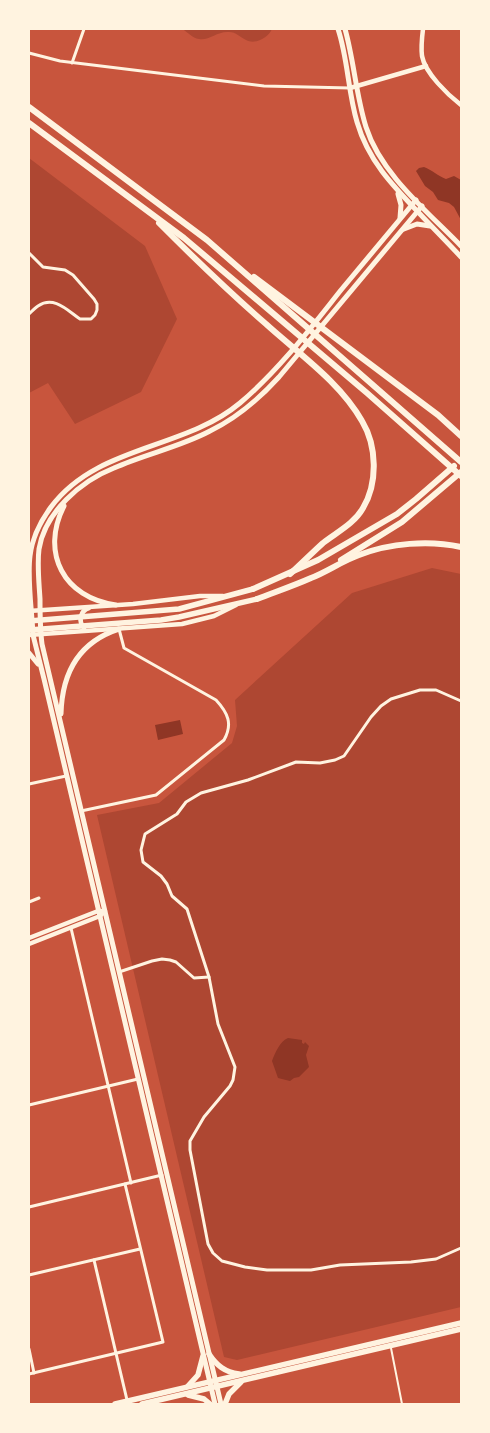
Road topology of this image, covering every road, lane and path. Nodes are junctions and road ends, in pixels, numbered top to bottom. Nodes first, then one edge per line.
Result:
1 (84, 29) edge
2 (338, 29) edge
3 (345, 29) edge
4 (424, 29) edge
5 (29, 52) edge
6 (72, 63) junction
7 (426, 66) junction
8 (357, 86) junction
9 (350, 88) junction
10 (461, 105) edge
11 (29, 106) edge
12 (29, 122) edge
13 (397, 192) junction
14 (416, 200) junction
15 (411, 206) junction
16 (422, 206) junction
17 (144, 208) junction
18 (417, 212) junction
19 (399, 220) junction
20 (432, 227) junction
21 (402, 230) junction
22 (461, 246) edge
23 (29, 253) edge
24 (461, 257) edge
25 (236, 266) junction
26 (29, 314) edge
27 (461, 436) edge
28 (461, 462) edge
29 (461, 472) edge
30 (461, 476) edge
31 (67, 500) junction
32 (33, 541) junction
33 (461, 547) edge
34 (29, 548) edge
35 (290, 574) junction
36 (312, 578) junction
37 (253, 589) joint
38 (232, 595) junction
39 (257, 599) joint
40 (238, 604) junction
41 (116, 606) junction
42 (93, 607) junction
43 (40, 610) junction
44 (30, 611) edge
45 (29, 621) edge
46 (119, 629) junction
47 (91, 631) junction
48 (30, 633) edge
49 (41, 634) junction
50 (29, 653) edge
51 (41, 669) junction
52 (461, 701) edge
53 (61, 722) junction
54 (66, 776) junction
55 (29, 784) edge
56 (82, 811) junction
57 (75, 812) junction
58 (39, 898) dead end
59 (29, 902) edge
60 (105, 911) junction
61 (99, 914) junction
62 (70, 928) junction
63 (29, 938) edge
64 (29, 944) edge
65 (119, 972) junction
66 (209, 977) junction
67 (138, 1079) junction
68 (108, 1086) junction
69 (29, 1105) edge
70 (164, 1175) junction
71 (131, 1182) junction
72 (125, 1184) junction
73 (29, 1207) edge
74 (461, 1248) edge
75 (140, 1249) junction
76 (94, 1260) junction
77 (29, 1275) edge
78 (461, 1323) edge
79 (461, 1329) edge
80 (390, 1346) junction
81 (29, 1349) edge
82 (116, 1354) junction
83 (206, 1355) junction
84 (34, 1373) junction
85 (29, 1374) edge
86 (244, 1377) junction
87 (213, 1384) junction
88 (183, 1391) junction
89 (128, 1401) junction
90 (115, 1404) edge
91 (142, 1404) edge
92 (210, 1404) edge
93 (215, 1404) edge
94 (223, 1404) edge
95 (402, 1404) edge

1 - 6 street
2 - 9 main road
3 - 8 main road
4 - 7 street
5 - 6 street
6 - 9 street
7 - 8 street
7 - 10 street
8 - 9 street
8 - 14 main road
9 - 13 main road
11 - 25 highway
12 - 17 highway
13 - 15 main road
13 - 19 main road
14 - 15 main road
14 - 16 main road
15 - 18 main road
15 - 19 main road
16 - 18 main road
16 - 22 main road
17 - 30 highway
17 - 35 highway
18 - 20 main road
18 - 21 main road
19 - 32 main road
20 - 21 main road
20 - 24 main road
21 - 31 main road
23 - 26 street
25 - 27 highway
25 - 28 highway
28 - 35 highway
29 - 36 highway
31 - 41 main road
31 - 43 main road
32 - 34 main road
32 - 44 main road
33 - 36 highway
35 - 37 highway
36 - 39 highway
37 - 38 main road
38 - 41 street
38 - 45 main road
39 - 40 main road
40 - 46 street
40 - 48 main road
41 - 42 street
42 - 43 street
42 - 47 street
43 - 44 street
43 - 49 main road
44 - 48 main road
46 - 47 street
46 - 53 main road
46 - 56 street
47 - 49 street
48 - 49 street
48 - 51 main road
49 - 53 main road
50 - 51 main road
51 - 54 main road
52 - 66 street
53 - 56 main road
54 - 55 street
54 - 57 main road
56 - 57 street
56 - 60 main road
57 - 61 main road
58 - 59 street
60 - 61 street
60 - 65 main road
61 - 62 street
61 - 63 street
61 - 67 main road
62 - 64 street
62 - 68 street
65 - 66 street
65 - 70 main road
66 - 74 street
67 - 68 street
67 - 70 main road
68 - 69 street
68 - 71 street
70 - 71 street
70 - 83 main road
71 - 72 street
72 - 73 street
72 - 75 street
75 - 76 street
75 - 82 street
76 - 77 street
76 - 82 street
78 - 86 main road
79 - 80 main road
80 - 86 main road
80 - 95 lane
81 - 84 street
82 - 84 street
82 - 89 street
83 - 86 main road
83 - 87 main road
83 - 88 main road
84 - 85 street
86 - 87 main road
86 - 94 main road
87 - 88 main road
87 - 93 main road
87 - 94 main road
88 - 89 main road
88 - 91 main road
88 - 92 main road
89 - 90 main road

